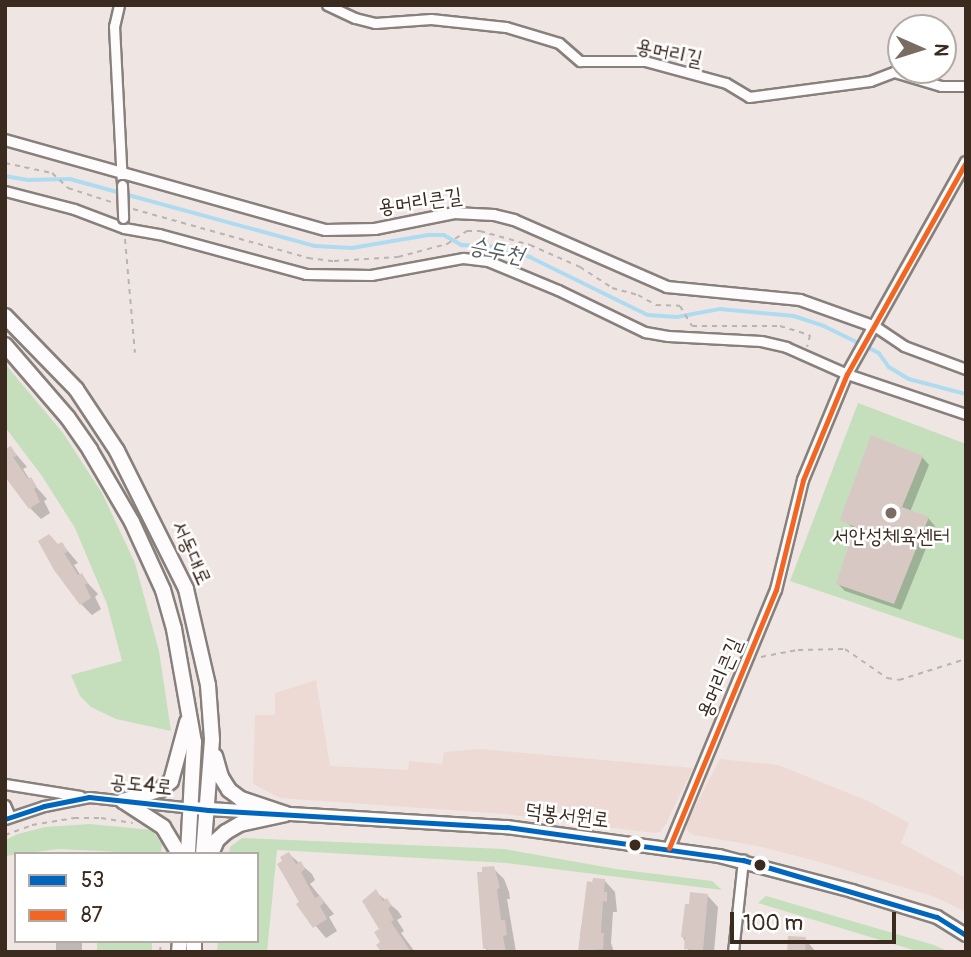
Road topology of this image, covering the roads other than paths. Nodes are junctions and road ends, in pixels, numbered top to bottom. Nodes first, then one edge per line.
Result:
1 (119, 5) edge
2 (327, 5) edge
3 (966, 86) edge
4 (5, 140) edge
5 (966, 162) edge
6 (122, 173) junction
7 (5, 191) edge
8 (124, 223) junction
9 (5, 316) edge
10 (876, 327) junction
11 (5, 345) edge
12 (966, 369) edge
13 (849, 371) junction
14 (966, 414) edge
15 (189, 711) junction
16 (212, 740) junction
17 (5, 784) edge
18 (89, 797) junction
19 (123, 801) junction
20 (5, 805) edge
21 (192, 808) junction
22 (208, 810) junction
23 (286, 814) junction
24 (8, 818) edge
25 (669, 848) junction
26 (178, 852) edge
27 (188, 852) edge
28 (203, 852) edge
29 (212, 852) edge
30 (743, 860) junction
31 (966, 935) edge
32 (733, 952) edge

1 - 6 street
2 - 3 street, 용머리길
4 - 6 street, 용머리큰길
5 - 10 street, 용머리큰길
6 - 8 street, bridge
6 - 10 street, 용머리큰길
7 - 8 street
8 - 13 street
9 - 16 main road, 서동대로
10 - 12 street
10 - 13 street, 용머리큰길
11 - 15 main road, 서동대로
13 - 14 street
13 - 25 street, 용머리큰길
15 - 19 main road
15 - 21 main road, 서동대로
16 - 22 main road, 서동대로
16 - 23 main road
17 - 18 street
18 - 19 street, 공도4로
18 - 24 street, 공도4로
19 - 21 street, 공도4로
19 - 26 main road
20 - 24 street
21 - 22 main road, 덕봉서원로
21 - 27 main road, 서동대로
22 - 23 main road, 덕봉서원로
22 - 28 main road, 서동대로
23 - 25 main road, 덕봉서원로
23 - 29 main road
25 - 30 main road, 덕봉서원로
30 - 31 main road, 덕봉서원로
30 - 32 street

